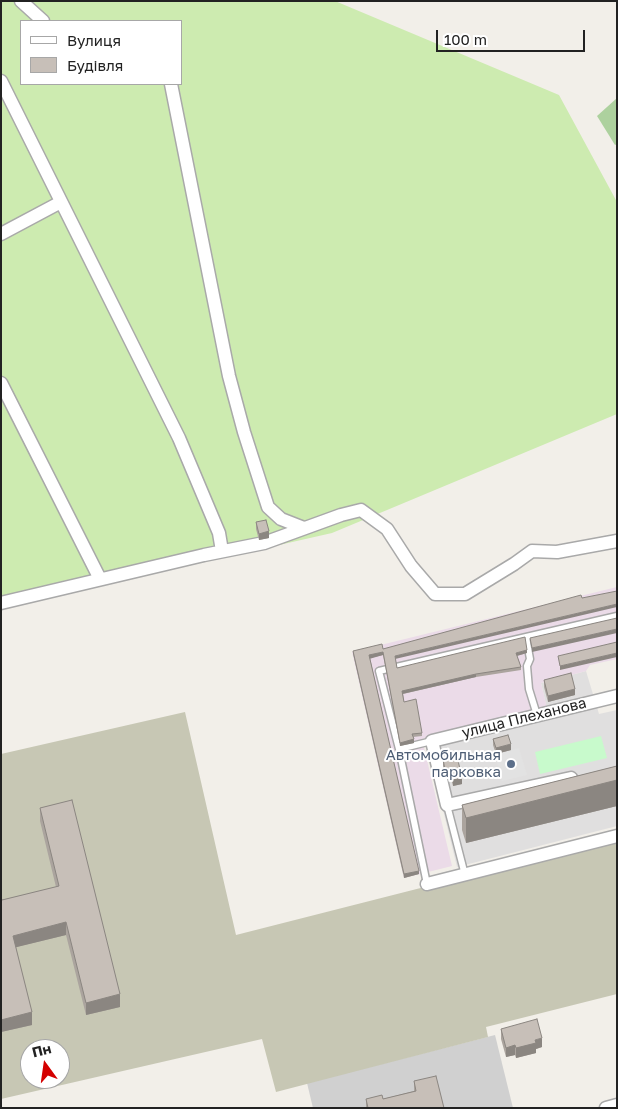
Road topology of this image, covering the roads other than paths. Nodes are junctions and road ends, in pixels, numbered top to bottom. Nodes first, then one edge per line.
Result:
1 (21, 1) edge
2 (43, 20) edge
3 (1, 81) edge
4 (171, 85) edge
5 (61, 202) junction
6 (1, 234) edge
7 (1, 383) edge
8 (304, 528) junction
9 (617, 540) edge
10 (222, 551) junction
11 (100, 579) junction
12 (1, 603) edge
13 (617, 616) edge
14 (526, 637) junction
15 (617, 696) edge
16 (537, 715) junction
17 (432, 741) junction
18 (398, 749) junction
19 (579, 776) edge
20 (447, 805) junction
21 (617, 836) edge
22 (465, 875) junction
23 (427, 884) joint
24 (617, 1105) edge
25 (606, 1108) edge

1 - 2 street
3 - 5 street
4 - 8 street
5 - 6 street
5 - 10 street
7 - 11 street
8 - 9 street
8 - 10 street
10 - 11 street
11 - 12 street
13 - 14 lane
14 - 16 lane
14 - 18 lane
15 - 16 street, улица Плеханова
16 - 17 street, улица Плеханова
17 - 18 lane
17 - 20 street
18 - 23 lane
19 - 20 street
20 - 22 lane
21 - 22 street
22 - 23 street
24 - 25 street

